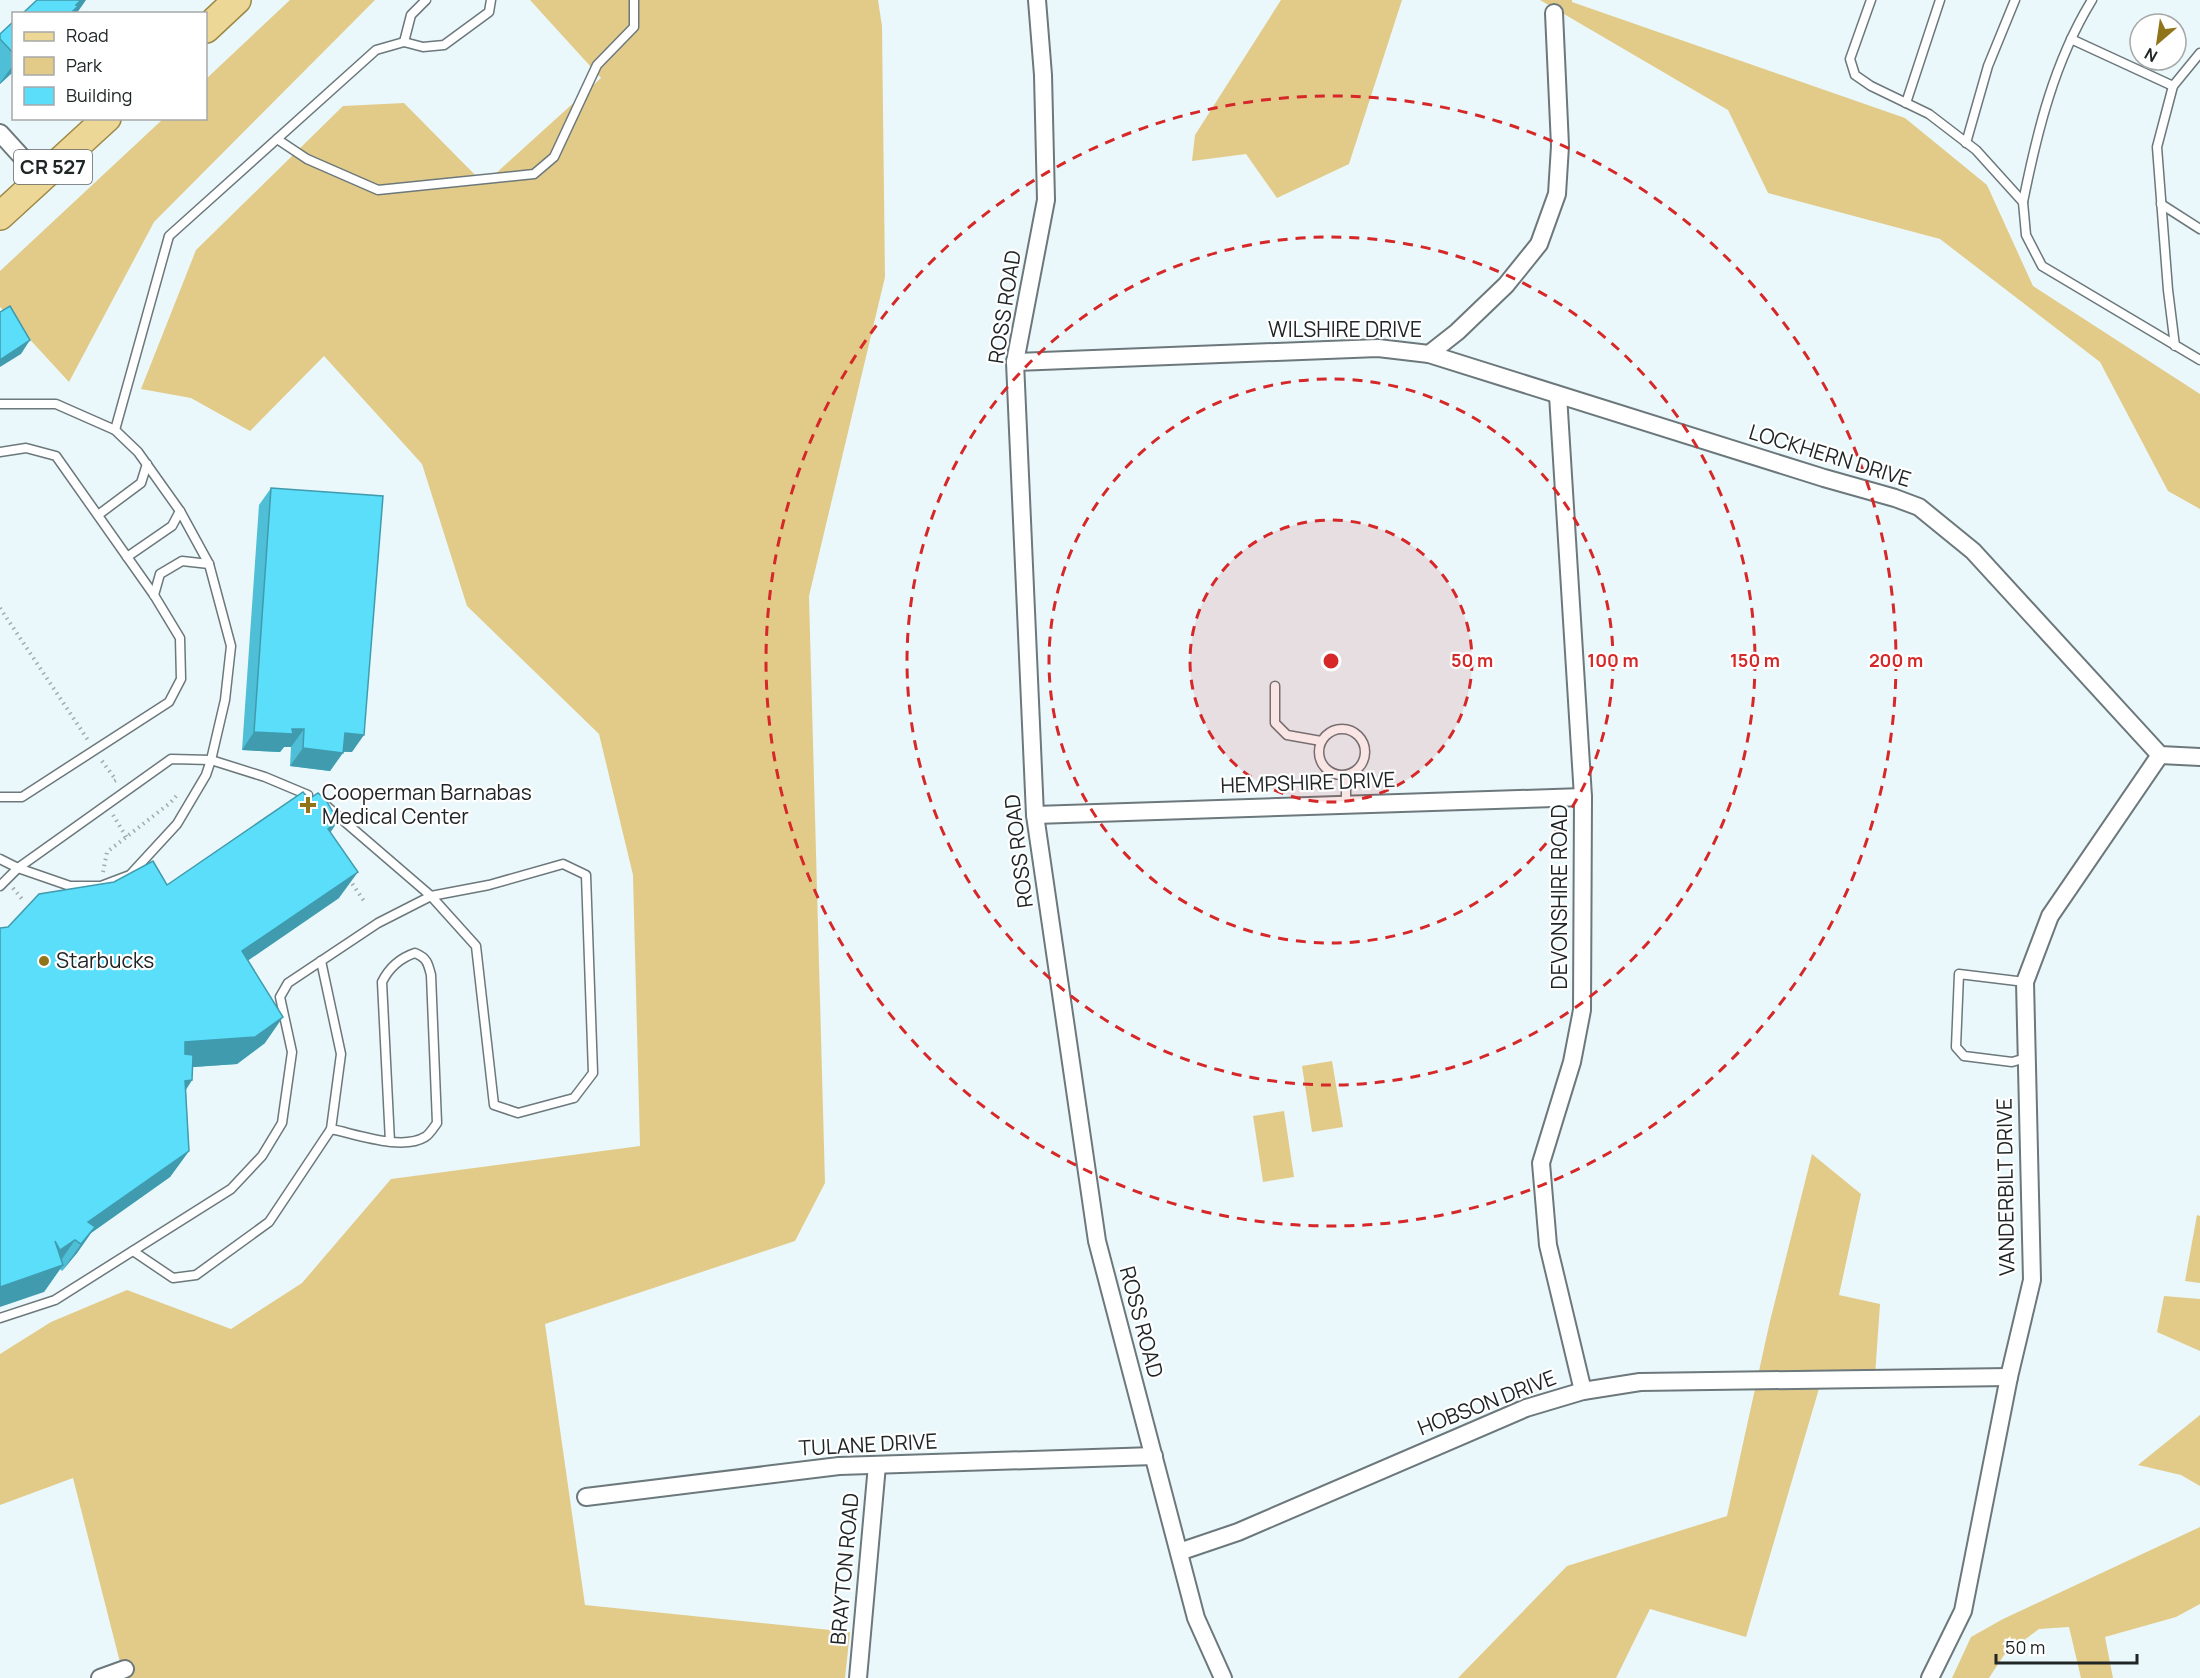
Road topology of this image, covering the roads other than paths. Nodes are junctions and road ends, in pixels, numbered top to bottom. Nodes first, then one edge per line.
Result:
1 (237, 0) edge
2 (491, 0) edge
3 (634, 0) edge
4 (1037, 0) edge
5 (1871, 0) edge
6 (1940, 0) edge
7 (2015, 0) edge
8 (2092, 0) edge
9 (420, 2) edge
10 (1554, 14) dead end
11 (207, 28) edge
12 (2071, 39) junction
13 (404, 42) junction
14 (2200, 53) edge
15 (2173, 86) junction
16 (1906, 103) junction
17 (105, 120) edge
18 (0, 133) edge
19 (277, 139) junction
20 (1966, 143) junction
21 (41, 178) junction
22 (2023, 202) junction
23 (2161, 204) junction
24 (0, 216) edge
25 (2200, 229) edge
26 (2175, 346) junction
27 (1429, 354) junction
28 (2200, 360) edge
29 (1015, 362) junction
30 (1558, 394) junction
31 (0, 404) edge
32 (115, 430) junction
33 (0, 452) edge
34 (147, 464) junction
35 (180, 512) junction
36 (98, 515) junction
37 (127, 557) junction
38 (209, 564) junction
39 (154, 595) junction
40 (1275, 686) dead end
41 (1321, 741) junction
42 (2160, 755) junction
43 (2200, 757) edge
44 (211, 760) junction
45 (1346, 776) junction
46 (308, 795) edge
47 (0, 797) edge
48 (1583, 797) junction
49 (321, 801) edge
50 (1346, 805) junction
51 (1035, 815) junction
52 (0, 859) edge
53 (18, 868) junction
54 (0, 886) edge
55 (431, 896) junction
56 (321, 961) junction
57 (2025, 982) junction
58 (2026, 1058) junction
59 (331, 1129) junction
60 (390, 1142) junction
61 (132, 1251) junction
62 (0, 1318) edge
63 (2009, 1377) junction
64 (1583, 1391) junction
65 (1154, 1456) junction
66 (877, 1465) junction
67 (586, 1497) dead end
68 (1179, 1552) junction
69 (125, 1669) dead end
70 (99, 1678) edge
71 (858, 1678) edge
72 (1223, 1678) edge
73 (1929, 1678) edge

1 - 11 main road
2 - 13 lane
3 - 19 lane
4 - 29 street, ROSS ROAD
5 - 16 lane
6 - 16 lane
7 - 20 lane
8 - 12 lane
9 - 13 lane
10 - 27 street, WILSHIRE DRIVE
12 - 15 lane
12 - 22 lane
13 - 19 lane
14 - 15 lane
15 - 23 lane
16 - 20 lane
17 - 21 main road, CR 527
18 - 21 street
19 - 32 lane
20 - 22 lane
21 - 24 main road, CR 527
22 - 26 lane
23 - 25 lane
23 - 26 lane
26 - 28 lane
27 - 29 street, WILSHIRE DRIVE
27 - 30 street, LOCKHERN DRIVE
29 - 51 street, ROSS ROAD
30 - 42 street, LOCKHERN DRIVE
30 - 48 street, DEVONSHIRE ROAD
31 - 32 lane
32 - 34 lane
33 - 36 lane
34 - 35 lane
34 - 36 lane
35 - 37 lane
35 - 38 lane
36 - 37 lane
37 - 39 lane
38 - 39 lane
38 - 44 lane
39 - 47 lane
40 - 41 lane
41 - 45 lane
41 - 45 lane
42 - 43 street
42 - 57 street, VANDERBILT DRIVE
44 - 46 lane
44 - 53 lane
44 - 53 lane
45 - 50 lane
48 - 50 street, HEMPSHIRE DRIVE
48 - 64 street, DEVONSHIRE ROAD
49 - 55 lane
50 - 51 street, HEMPSHIRE DRIVE
51 - 65 street, ROSS ROAD
52 - 53 lane
53 - 54 lane
55 - 55 lane
55 - 56 lane
56 - 59 lane
56 - 61 lane
57 - 58 street, VANDERBILT DRIVE
57 - 58 lane
58 - 63 street, VANDERBILT DRIVE
59 - 60 lane
59 - 61 lane
60 - 60 lane
61 - 62 lane
63 - 64 street, HOBSON DRIVE
63 - 73 street, VANDERBILT DRIVE
64 - 68 street, HOBSON DRIVE
65 - 66 street, TULANE DRIVE
65 - 68 street, ROSS ROAD
66 - 67 street, TULANE DRIVE
66 - 71 street, BRAYTON ROAD
68 - 72 street, ROSS ROAD
69 - 70 street

